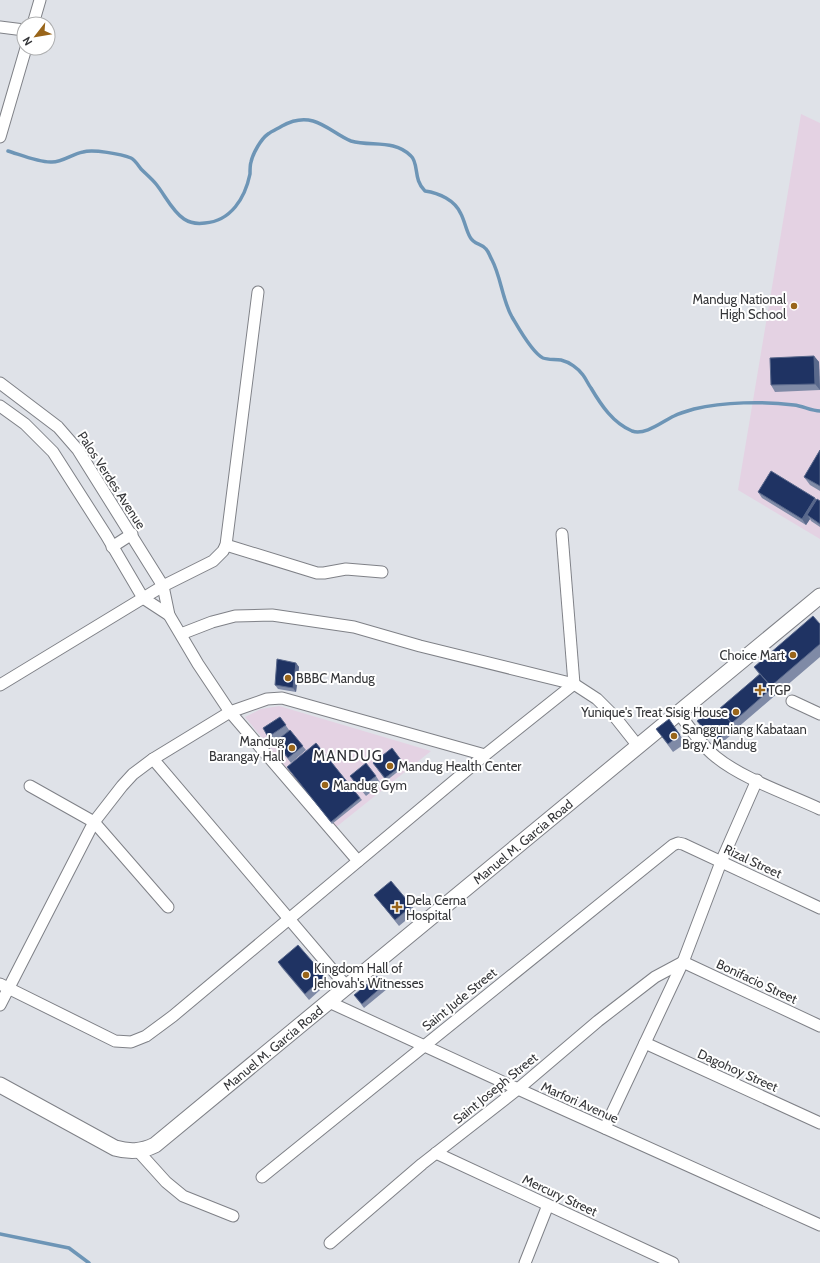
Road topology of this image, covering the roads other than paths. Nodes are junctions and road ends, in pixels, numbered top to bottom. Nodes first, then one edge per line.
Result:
1 (40, 0) edge
2 (35, 16) edge
3 (0, 27) edge
4 (16, 29) edge
5 (24, 56) edge
6 (0, 137) edge
7 (258, 292) dead end
8 (0, 383) edge
9 (0, 406) edge
10 (132, 534) junction
11 (562, 534) dead end
12 (226, 545) junction
13 (112, 547) junction
14 (382, 572) dead end
15 (163, 586) junction
16 (820, 596) edge
17 (143, 598) junction
18 (169, 615) junction
19 (181, 634) junction
20 (574, 684) junction
21 (0, 685) edge
22 (792, 701) dead end
23 (230, 712) junction
24 (678, 712) junction
25 (820, 714) edge
26 (638, 746) junction
27 (485, 755) junction
28 (153, 758) junction
29 (757, 780) junction
30 (30, 786) dead end
31 (820, 809) edge
32 (94, 822) junction
33 (673, 845) joint
34 (358, 861) junction
35 (721, 862) junction
36 (168, 907) dead end
37 (820, 908) edge
38 (289, 919) junction
39 (683, 962) junction
40 (4, 986) edge
41 (347, 987) junction
42 (330, 1002) junction
43 (0, 1005) edge
44 (820, 1026) edge
45 (645, 1043) junction
46 (424, 1045) junction
47 (0, 1085) edge
48 (518, 1089) junction
49 (820, 1123) edge
50 (605, 1128) junction
51 (138, 1151) junction
52 (436, 1153) junction
53 (262, 1177) dead end
54 (548, 1205) junction
55 (233, 1216) dead end
56 (820, 1225) edge
57 (330, 1243) dead end
58 (525, 1263) edge
59 (673, 1263) edge

1 - 2 street
3 - 4 street
5 - 6 street
7 - 12 street
8 - 10 street, Palos Verdes Avenue
9 - 13 street, Palos Verdes Avenue
10 - 13 street
10 - 15 street, Palos Verdes Avenue
11 - 20 street
12 - 14 street
12 - 15 street
13 - 17 street, Palos Verdes Avenue
15 - 17 street
15 - 18 street, Palos Verdes Avenue
16 - 24 main road, Manuel M. Garcia Road
17 - 18 street, Palos Verdes Avenue
17 - 21 street
18 - 19 street, Palos Verdes Avenue
19 - 20 street
19 - 23 street, Palos Verdes Avenue
20 - 26 street
20 - 27 street
22 - 25 street
23 - 27 street
23 - 28 street
23 - 34 street, Palos Verdes Avenue
24 - 26 main road, Manuel M. Garcia Road
24 - 29 street
26 - 41 main road, Manuel M. Garcia Road
27 - 34 street
28 - 32 street
28 - 38 street
29 - 31 street
29 - 35 street
30 - 32 street
32 - 36 street
32 - 40 street
33 - 35 street, Rizal Street
33 - 46 street, Saint Jude Street
34 - 38 street
35 - 37 street, Rizal Street
35 - 39 street
38 - 40 street
38 - 41 street
39 - 44 street, Bonifacio Street
39 - 45 street
39 - 48 street, Saint Joseph Street
40 - 43 street
41 - 42 main road, Manuel M. Garcia Road
42 - 46 street, Marfori Avenue
42 - 51 main road, Manuel M. Garcia Road
45 - 49 street, Dagohoy Street
45 - 50 street
46 - 48 street, Marfori Avenue
46 - 53 street, Saint Jude Street
47 - 51 main road, Manuel M. Garcia Road
48 - 50 street, Marfori Avenue
48 - 52 street, Saint Joseph Street
50 - 56 street, Marfori Avenue
51 - 55 street
52 - 54 street, Mercury Street
52 - 57 street, Saint Joseph Street
54 - 58 street
54 - 59 street, Mercury Street

